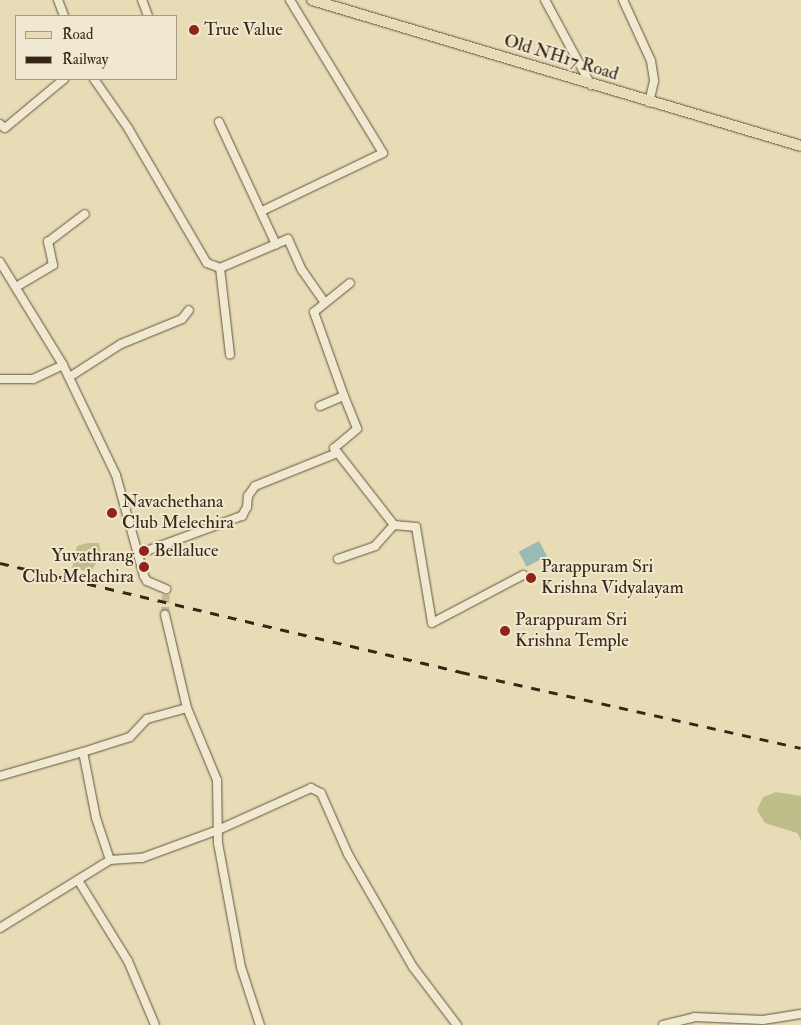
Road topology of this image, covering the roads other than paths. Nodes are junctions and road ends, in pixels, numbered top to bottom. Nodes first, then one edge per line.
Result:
1 (58, 0) edge
2 (142, 0) edge
3 (290, 0) edge
4 (312, 0) edge
5 (545, 0) edge
6 (623, 0) edge
7 (64, 15) edge
8 (148, 15) edge
9 (63, 80) edge
10 (95, 80) edge
11 (591, 85) junction
12 (649, 102) junction
13 (219, 122) dead end
14 (0, 124) edge
15 (801, 146) edge
16 (262, 211) junction
17 (85, 214) dead end
18 (276, 244) junction
19 (0, 262) edge
20 (220, 268) junction
21 (350, 283) dead end
22 (16, 287) junction
23 (325, 303) junction
24 (189, 310) dead end
25 (230, 354) dead end
26 (63, 365) junction
27 (71, 376) junction
28 (0, 379) edge
29 (344, 396) junction
30 (320, 406) dead end
31 (338, 453) junction
32 (394, 525) junction
33 (138, 554) junction
34 (338, 559) dead end
35 (523, 575) dead end
36 (166, 589) dead end
37 (166, 615) tunnel mouth
38 (187, 708) junction
39 (83, 752) junction
40 (0, 776) edge
41 (218, 830) junction
42 (110, 860) junction
43 (78, 880) junction
44 (0, 928) edge
45 (708, 1009) dead end
46 (801, 1014) edge
47 (710, 1019) junction
48 (155, 1025) edge
49 (260, 1025) edge
50 (458, 1025) edge
51 (663, 1025) edge

1 - 7 street
2 - 8 street
3 - 16 street
4 - 11 main road, Old NH17 Road
5 - 11 street
6 - 12 street
9 - 14 street
10 - 20 street
11 - 12 main road, Old NH17 Road
12 - 15 main road, Old NH17 Road
13 - 16 street
16 - 18 street
17 - 22 street
18 - 20 street
18 - 23 street
19 - 22 street
20 - 25 street
21 - 23 street
22 - 26 street
23 - 29 street
24 - 27 street
26 - 27 street
26 - 28 street
27 - 33 street
29 - 30 street
29 - 31 street
31 - 32 street
31 - 33 street
32 - 34 street
32 - 35 street
33 - 36 street
37 - 38 street
38 - 39 street
38 - 41 street
39 - 40 street
39 - 42 street
41 - 42 street
41 - 49 street
41 - 50 street
42 - 43 street
43 - 44 street
43 - 48 street
45 - 47 street
46 - 47 street
47 - 51 street

